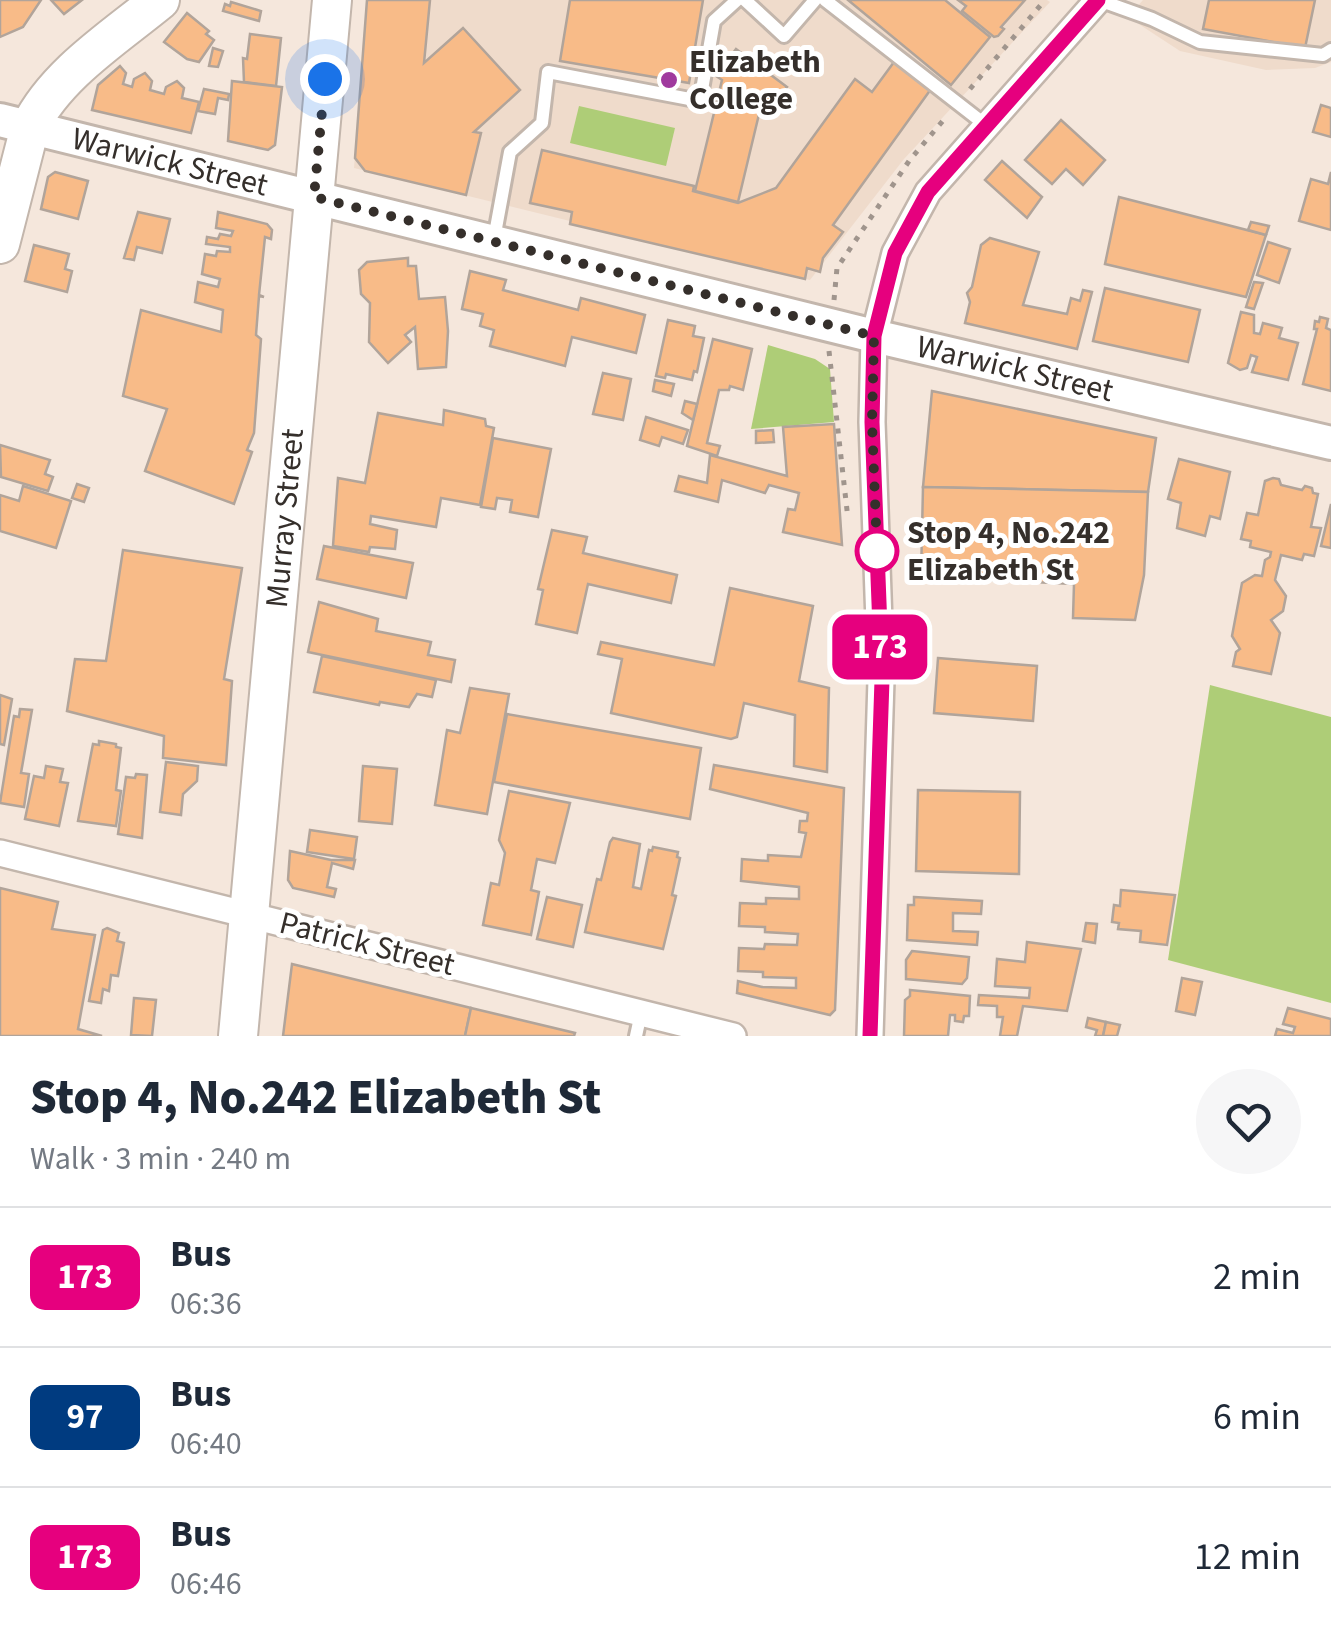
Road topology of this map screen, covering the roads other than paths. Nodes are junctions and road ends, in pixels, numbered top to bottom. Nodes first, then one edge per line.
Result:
1 (160, 0) edge
2 (332, 0) edge
3 (737, 0) edge
4 (745, 0) edge
5 (815, 0) edge
6 (825, 0) edge
7 (1098, 0) edge
8 (1331, 50) edge
9 (15, 123) edge
10 (986, 126) junction
11 (314, 197) junction
12 (493, 242) junction
13 (0, 244) edge
14 (874, 336) junction
15 (1331, 443) edge
16 (0, 853) edge
17 (250, 915) junction
18 (638, 1024) edge
19 (238, 1036) edge
20 (733, 1036) edge
21 (870, 1036) edge

1 - 9 main road
2 - 11 main road, Murray Street
3 - 12 lane
4 - 5 lane
6 - 10 lane
7 - 8 lane
7 - 10 street
9 - 11 street, Warwick Street
9 - 13 main road
10 - 14 street
11 - 12 street, Warwick Street
11 - 17 main road, Murray Street
12 - 14 street, Warwick Street
14 - 15 street, Warwick Street
14 - 21 street
16 - 17 street, Patrick Street
17 - 18 street, Patrick Street
17 - 19 main road, Murray Street
18 - 20 street, Patrick Street

